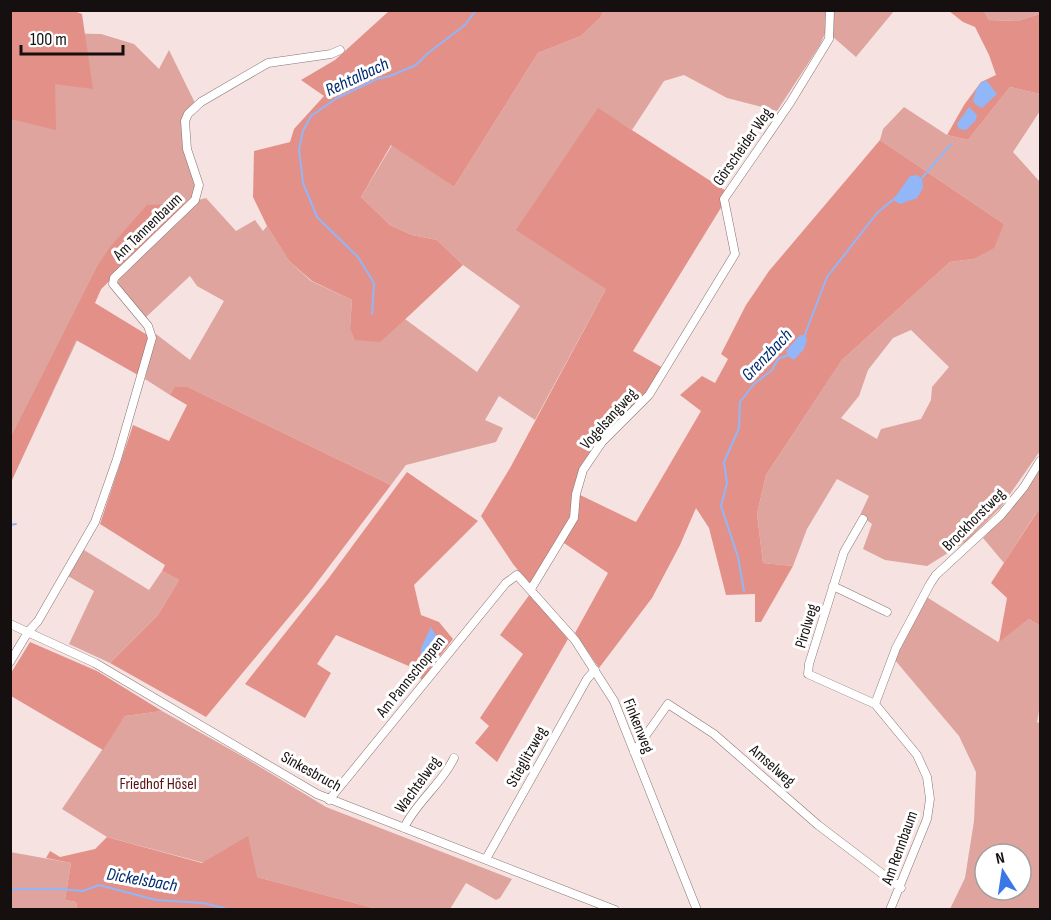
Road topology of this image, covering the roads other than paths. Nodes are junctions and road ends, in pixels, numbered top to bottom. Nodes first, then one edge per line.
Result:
1 (830, 10) edge
2 (340, 50) dead end
3 (687, 334) joint
4 (1041, 461) edge
5 (862, 519) dead end
6 (517, 575) joint
7 (833, 586) junction
8 (531, 589) junction
9 (887, 612) dead end
10 (10, 624) edge
11 (28, 633) junction
12 (10, 662) edge
13 (595, 670) junction
14 (808, 674) joint
15 (875, 704) junction
16 (634, 752) junction
17 (454, 758) dead end
18 (329, 800) junction
19 (404, 828) junction
20 (486, 859) junction
21 (901, 888) junction
22 (604, 907) edge
23 (615, 909) edge
24 (697, 909) edge
25 (890, 909) edge

1 - 3 street, Görscheider Weg
2 - 11 street, Am Tannenbaum
3 - 8 street, Vogelsangweg
4 - 15 street, Brockhorstweg
5 - 7 street, Pirolweg
6 - 8 street, Finkenweg
6 - 18 street, Am Pannschoppen
7 - 9 street, Pirolweg
7 - 14 street, Pirolweg
8 - 13 street, Finkenweg
10 - 11 street, Sinkesbruch
11 - 12 street
11 - 18 street, Sinkesbruch
13 - 16 street, Finkenweg
13 - 20 street, Stieglitzweg
14 - 15 street, Am Rennbaum
15 - 21 street, Am Rennbaum
16 - 21 street, Amselweg
16 - 24 street, Finkenweg
17 - 19 street, Wachtelweg
18 - 19 street, Sinkesbruch
19 - 20 street, Sinkesbruch
20 - 22 street, Sinkesbruch
21 - 25 street, Am Rennbaum
22 - 23 street, Sinkesbruch

